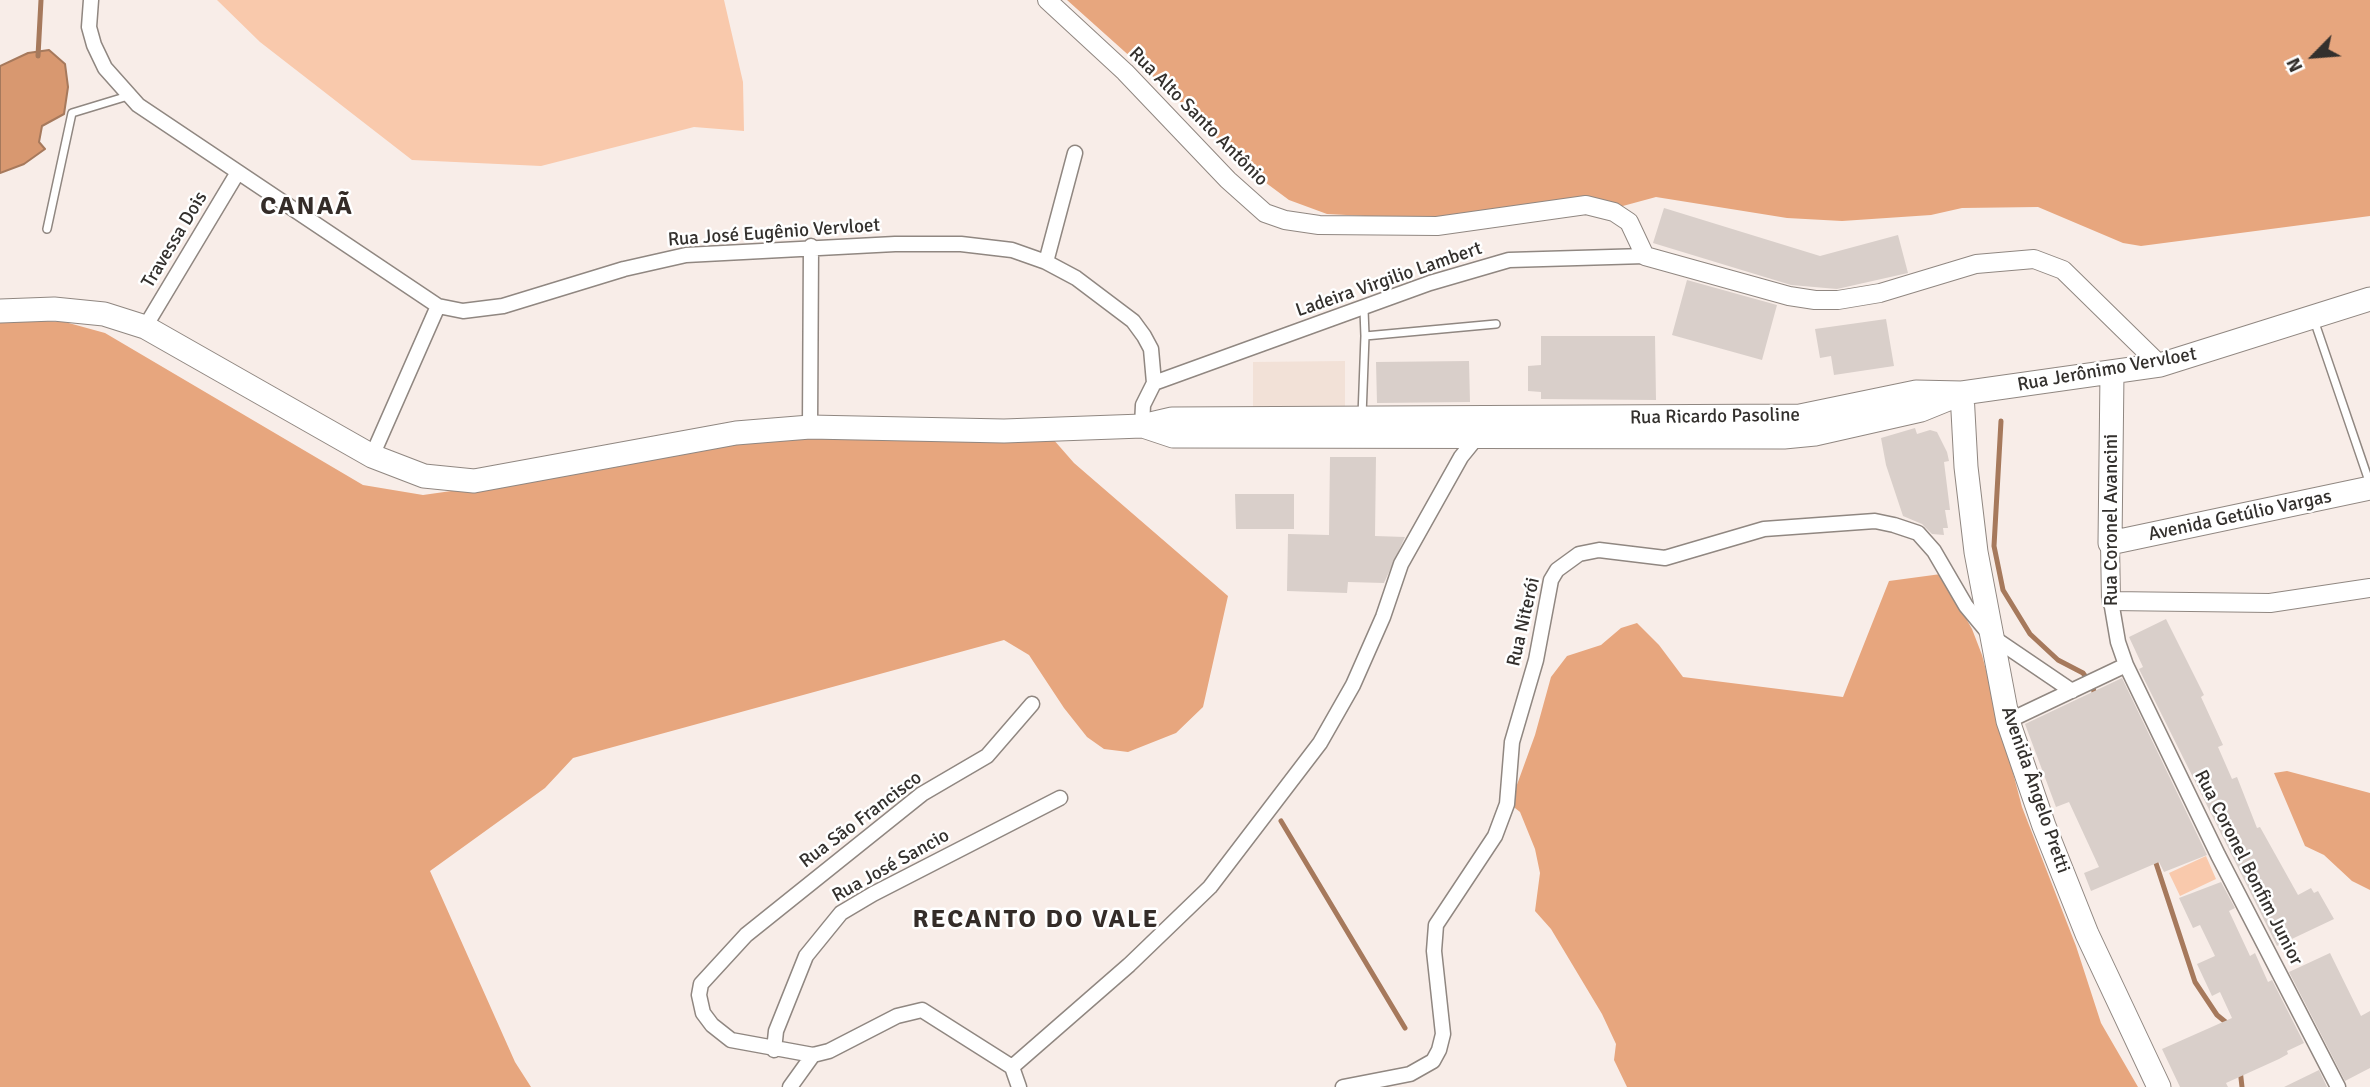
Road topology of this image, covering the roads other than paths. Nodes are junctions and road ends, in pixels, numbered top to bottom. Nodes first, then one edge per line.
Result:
1 (90, 0) edge
2 (1047, 0) edge
3 (128, 96) junction
4 (1075, 153) dead end
5 (238, 172) junction
6 (47, 229) dead end
7 (811, 246) junction
8 (1645, 256) junction
9 (1046, 262) junction
10 (2370, 299) edge
11 (438, 306) junction
12 (1364, 310) junction
13 (0, 311) edge
14 (2313, 319) junction
15 (1496, 324) dead end
16 (145, 327) junction
17 (1365, 336) junction
18 (2160, 365) junction
19 (2112, 373) junction
20 (1154, 383) junction
21 (1962, 393) junction
22 (1362, 419) junction
23 (1142, 426) junction
24 (810, 427) junction
25 (1478, 436) junction
26 (372, 456) junction
27 (2370, 486) edge
28 (2110, 543) junction
29 (2370, 588) edge
30 (2111, 601) junction
31 (1991, 636) junction
32 (2126, 665) junction
33 (2085, 685) junction
34 (1032, 704) dead end
35 (2008, 720) junction
36 (1060, 797) dead end
37 (774, 1050) junction
38 (813, 1055) junction
39 (1012, 1067) junction
40 (790, 1087) edge
41 (1019, 1087) edge
42 (1343, 1087) edge
43 (2159, 1087) edge
44 (2337, 1087) edge

1 - 3 street, Rua José Eugênio Vervloet
2 - 8 street, Rua Alto Santo Antônio
3 - 5 street, Rua José Eugênio Vervloet
3 - 6 lane
4 - 9 street
5 - 11 street, Rua José Eugênio Vervloet
5 - 16 street, Travessa Dois
7 - 9 street, Rua José Eugênio Vervloet
7 - 11 street, Rua José Eugênio Vervloet
7 - 24 street
8 - 12 street, Ladeira Virgilio Lambert
8 - 18 street
9 - 20 street, Rua José Eugênio Vervloet
10 - 14 main road, Rua Jerônimo Vervloet
11 - 26 street
12 - 17 lane
12 - 20 street, Ladeira Virgilio Lambert
13 - 16 main road
14 - 18 main road, Rua Jerônimo Vervloet
14 - 27 lane
15 - 17 lane
16 - 26 main road
17 - 22 lane
18 - 19 main road, Rua Jerônimo Vervloet
19 - 21 main road, Rua Jerônimo Vervloet
19 - 28 main road, Rua Coronel Avancini
20 - 23 street, Rua José Eugênio Vervloet
21 - 22 main road, Rua Ricardo Pasoline
21 - 25 main road, Rua Ricardo Pasoline
21 - 31 main road, Avenida Ângelo Pretti
22 - 23 main road, Rua Ricardo Pasoline
23 - 24 main road
23 - 25 main road, Rua Ricardo Pasoline
24 - 26 main road
25 - 39 street
27 - 28 main road, Avenida Getúlio Vargas
28 - 30 street, Rua Coronel Avancini
29 - 30 street
30 - 32 street, Rua Coronel Avancini
31 - 33 street
31 - 35 main road, Avenida Ângelo Pretti
31 - 42 street, Rua Niterói
32 - 33 street
32 - 44 street, Rua Coronel Bonfim Junior
33 - 35 street
34 - 37 street, Rua São Francisco
35 - 43 main road, Avenida Ângelo Pretti
36 - 37 street, Rua José Sancio
37 - 38 street
38 - 39 street
38 - 40 street
39 - 41 street

